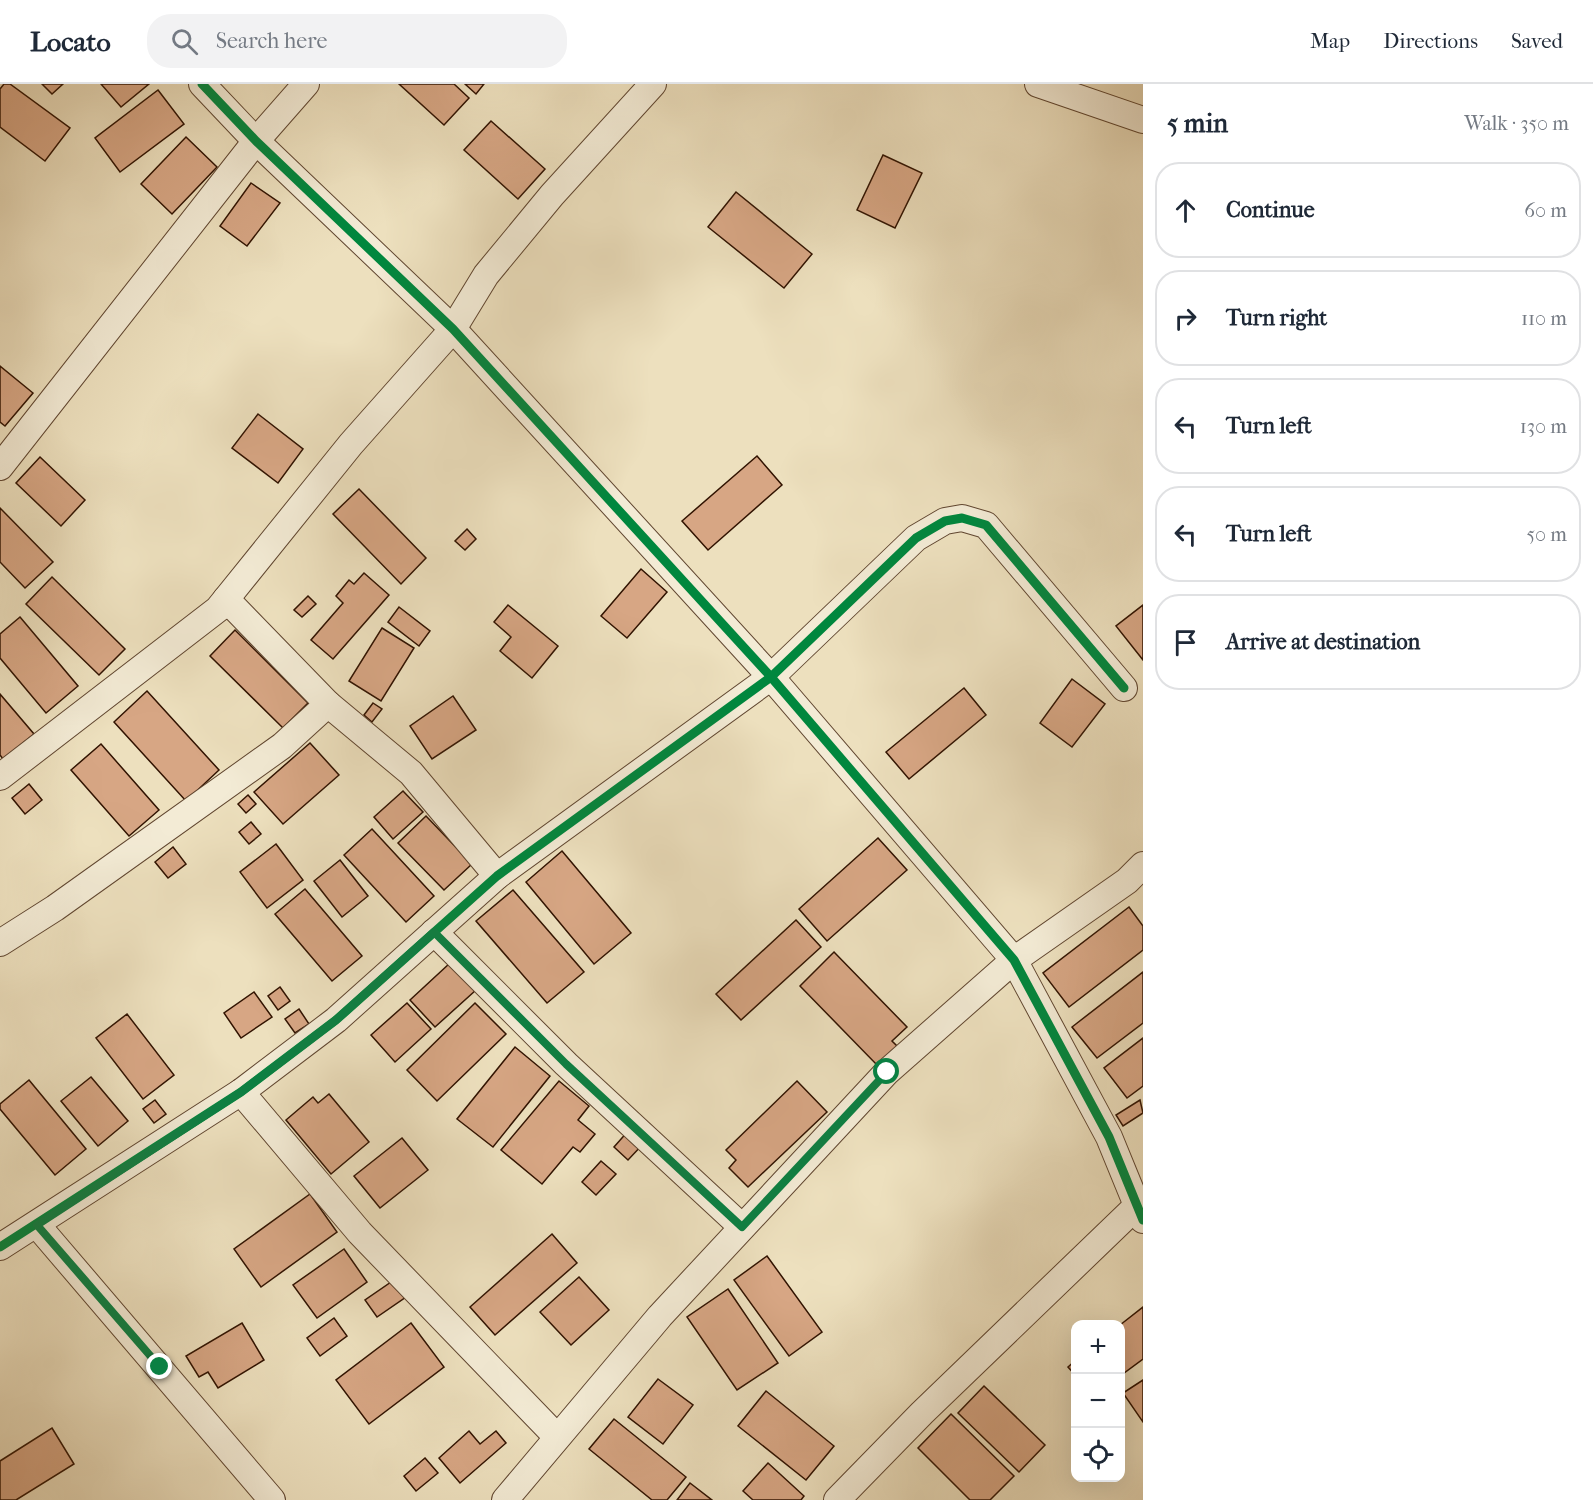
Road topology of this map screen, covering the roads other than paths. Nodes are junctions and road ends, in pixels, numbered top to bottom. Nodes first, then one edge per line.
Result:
1 (202, 84) edge
2 (306, 84) edge
3 (653, 84) edge
4 (1038, 84) edge
5 (1143, 120) edge
6 (256, 141) junction
7 (453, 329) junction
8 (0, 467) edge
9 (226, 599) junction
10 (771, 677) junction
11 (1124, 688) dead end
12 (328, 704) junction
13 (0, 777) edge
14 (1143, 865) edge
15 (497, 876) junction
16 (434, 932) junction
17 (0, 943) edge
18 (1014, 960) junction
19 (241, 1092) junction
20 (1140, 1209) edge
21 (37, 1225) junction
22 (742, 1227) junction
23 (0, 1247) edge
24 (556, 1437) junction
25 (272, 1500) edge
26 (505, 1500) edge
27 (837, 1500) edge

1 - 6 street
2 - 6 street
3 - 7 street
4 - 5 street
6 - 7 street
6 - 8 street
7 - 9 street
7 - 10 street
9 - 12 street
9 - 13 street
10 - 11 street
10 - 15 street
10 - 18 street
12 - 15 street
12 - 17 street
14 - 18 street
15 - 16 street
16 - 19 street
16 - 22 street
18 - 20 street
18 - 22 street
19 - 21 street
19 - 24 street
20 - 27 street
21 - 23 street
21 - 25 street
22 - 24 street
24 - 26 street

